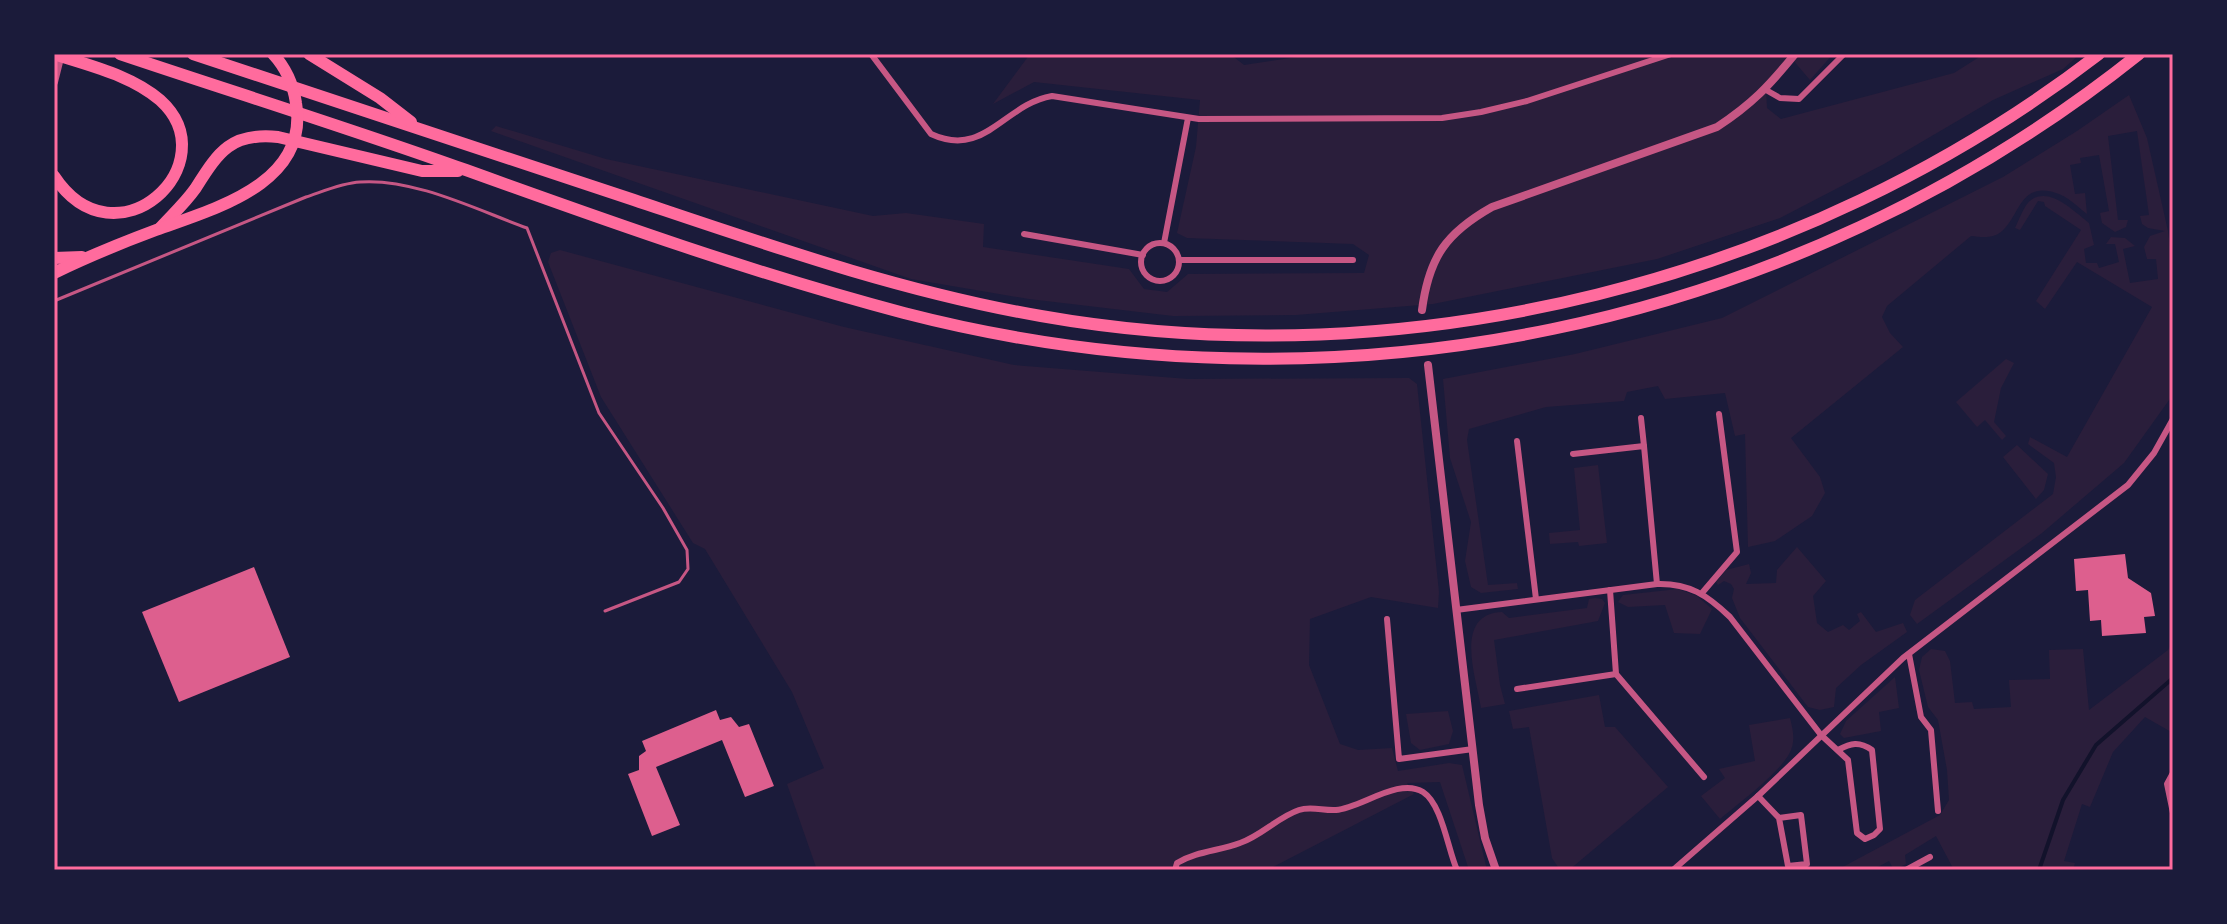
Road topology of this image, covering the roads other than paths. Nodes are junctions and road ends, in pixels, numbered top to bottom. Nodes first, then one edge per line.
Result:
1 (54, 54) edge
2 (61, 54) edge
3 (120, 54) edge
4 (193, 54) edge
5 (273, 54) edge
6 (309, 54) edge
7 (871, 54) edge
8 (1671, 54) edge
9 (1795, 54) edge
10 (1844, 54) edge
11 (2099, 54) edge
12 (2139, 54) edge
13 (54, 82) edge
14 (1766, 90) junction
15 (1188, 118) junction
16 (420, 129) junction
17 (467, 170) junction
18 (54, 176) edge
19 (159, 229) junction
20 (1024, 234) dead end
21 (1164, 243) junction
22 (1143, 255) junction
23 (89, 257) junction
24 (54, 258) edge
25 (1179, 260) junction
26 (1353, 260) dead end
27 (54, 273) edge
28 (54, 301) edge
29 (1422, 310) dead end
30 (1428, 365) dead end
31 (1719, 414) dead end
32 (1641, 418) dead end
33 (2173, 419) edge
34 (1517, 441) dead end
35 (1644, 446) junction
36 (1573, 454) dead end
37 (1657, 584) junction
38 (1610, 590) junction
39 (1702, 593) junction
40 (1536, 599) junction
41 (1456, 610) junction
42 (605, 611) dead end
43 (1387, 619) dead end
44 (1909, 654) junction
45 (1616, 674) junction
46 (1517, 689) dead end
47 (1821, 735) junction
48 (1473, 749) junction
49 (1838, 750) junction
50 (2173, 773) edge
51 (1704, 777) dead end
52 (1758, 796) junction
53 (1938, 811) dead end
54 (2173, 813) edge
55 (1779, 818) junction
56 (1930, 857) dead end
57 (1175, 870) edge
58 (1457, 870) edge
59 (1496, 870) edge
60 (1673, 870) edge
61 (1906, 870) edge

1 - 18 highway
2 - 13 street
3 - 17 highway
4 - 16 highway
5 - 19 highway
6 - 16 highway
7 - 15 street
8 - 15 street
9 - 14 street
10 - 14 street
11 - 16 highway
12 - 17 highway
14 - 29 street
15 - 21 street
17 - 19 highway
19 - 23 highway
20 - 22 street
21 - 22 street
21 - 25 street
22 - 25 street
23 - 24 highway
23 - 27 highway
25 - 26 street
28 - 42 lane
30 - 41 street
31 - 39 street
32 - 35 street
33 - 44 street
34 - 40 street
35 - 36 street
35 - 37 street
37 - 38 street
37 - 39 street
38 - 40 street
38 - 45 street
39 - 47 street
40 - 41 street
41 - 48 street
43 - 48 street
44 - 47 street
44 - 53 street
45 - 46 street
45 - 51 street
47 - 49 street
47 - 52 street
48 - 59 street
49 - 49 street
50 - 54 street
52 - 55 street
52 - 60 street
55 - 55 street
56 - 61 street
57 - 58 street

